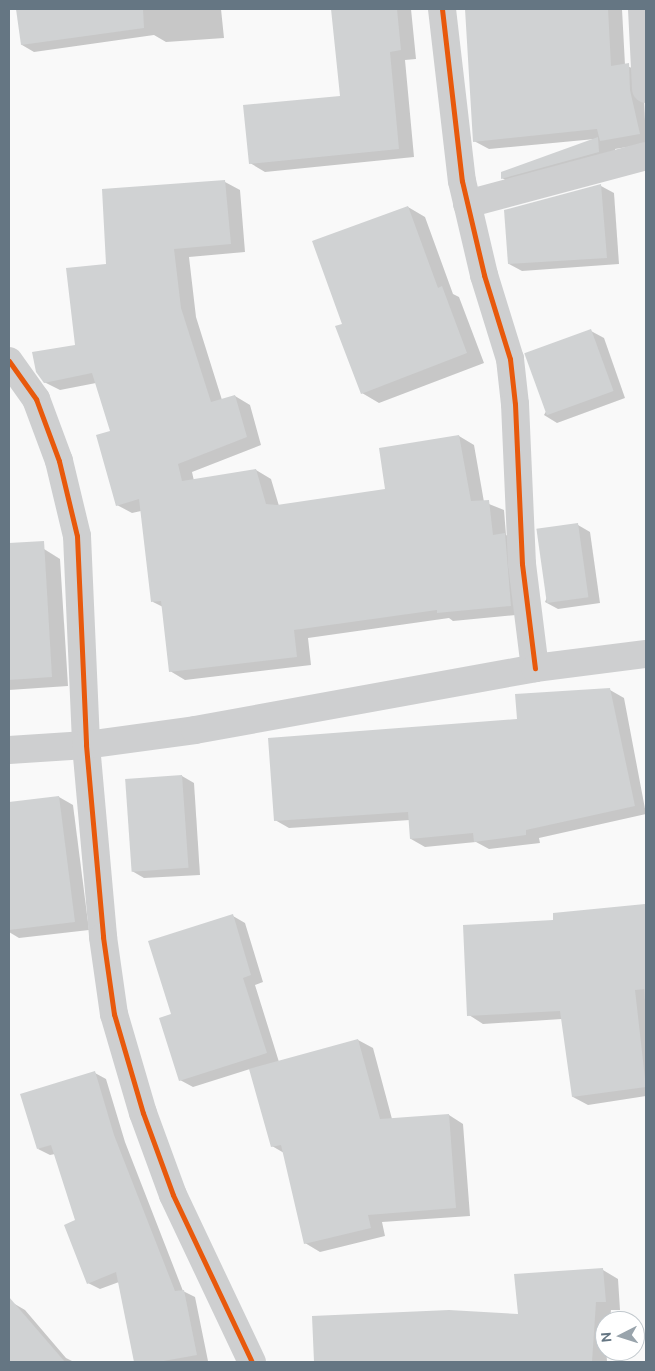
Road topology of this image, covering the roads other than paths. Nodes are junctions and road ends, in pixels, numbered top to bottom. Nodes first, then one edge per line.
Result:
1 (442, 9) edge
2 (642, 9) edge
3 (646, 89) edge
4 (646, 156) edge
5 (467, 204) junction
6 (9, 361) edge
7 (646, 654) edge
8 (535, 668) junction
9 (86, 745) junction
10 (9, 750) edge
11 (252, 1362) edge

1 - 5 street
2 - 3 street
4 - 5 street
5 - 8 street
6 - 9 street
7 - 8 street
8 - 9 street
9 - 10 street
9 - 11 street

